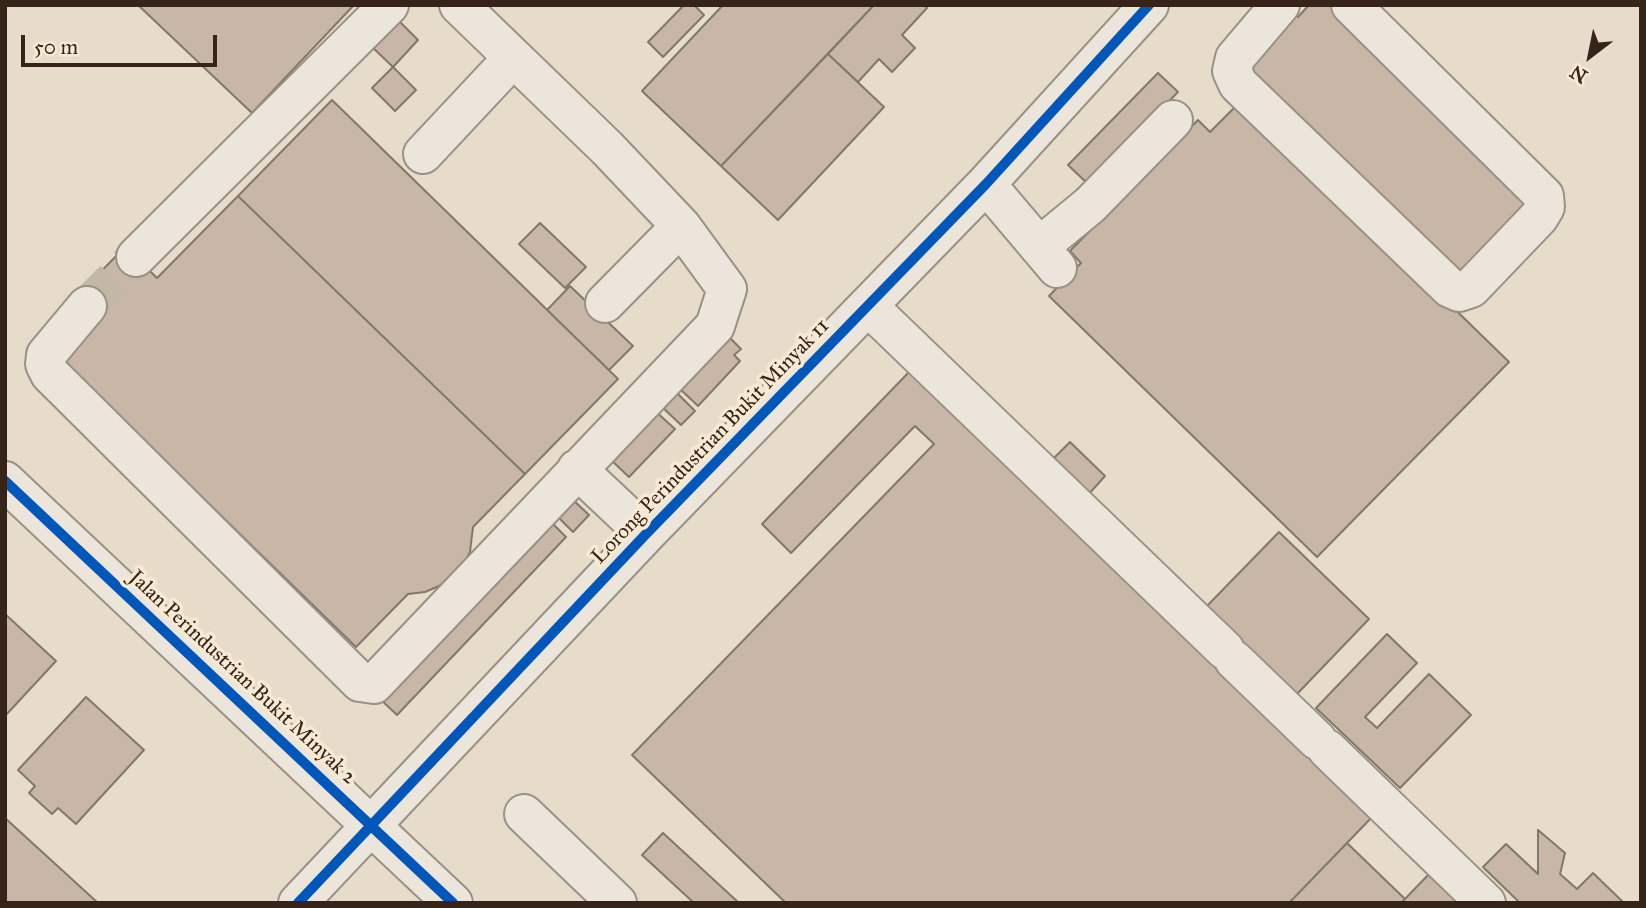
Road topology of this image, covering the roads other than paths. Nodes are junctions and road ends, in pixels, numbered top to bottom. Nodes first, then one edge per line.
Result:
1 (389, 5) edge
2 (459, 5) edge
3 (1149, 5) edge
4 (1280, 5) edge
5 (1351, 5) edge
6 (512, 59) junction
7 (1173, 120) dead end
8 (423, 154) dead end
9 (986, 184) junction
10 (681, 226) junction
11 (136, 257) tunnel mouth
12 (605, 303) dead end
13 (87, 306) tunnel mouth
14 (869, 307) junction
15 (577, 469) junction
16 (5, 481) edge
17 (646, 534) junction
18 (524, 814) dead end
19 (371, 826) junction
20 (298, 903) edge
21 (453, 903) edge
22 (617, 903) edge
23 (1486, 903) edge

1 - 11 street
2 - 6 street
3 - 9 street, Lorong Perindustrian Bukit Minyak 11
4 - 5 street
6 - 8 street
6 - 10 street
7 - 9 street
9 - 14 street, Lorong Perindustrian Bukit Minyak 11
10 - 12 street
10 - 15 street
13 - 15 street
14 - 17 street, Lorong Perindustrian Bukit Minyak 11
14 - 23 street
15 - 17 street
16 - 19 street, Jalan Perindustrian Bukit Minyak 2
17 - 19 street, Lorong Perindustrian Bukit Minyak 11
18 - 22 street
19 - 20 street, Lorong Perindustrian Bukit Minyak 11
19 - 21 street, Jalan Perindustrian Bukit Minyak 2

